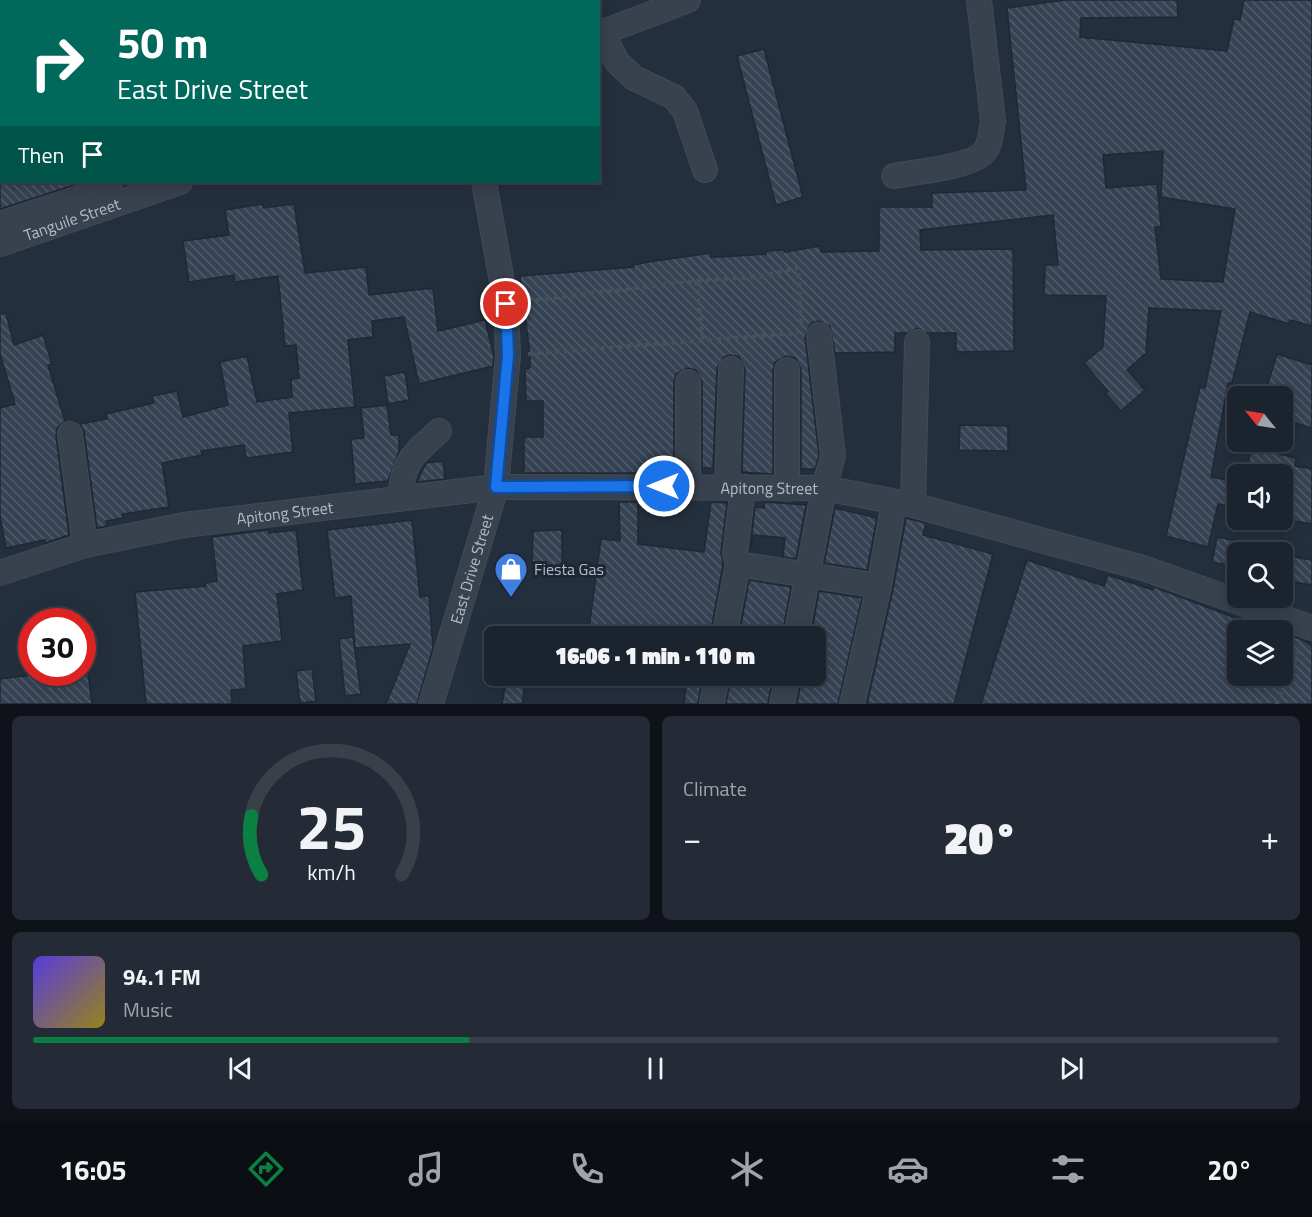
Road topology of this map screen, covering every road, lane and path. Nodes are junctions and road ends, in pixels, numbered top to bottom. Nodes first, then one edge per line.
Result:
1 (979, 0) edge
2 (681, 1) edge
3 (600, 34) edge
4 (705, 170) dead end
5 (894, 176) dead end
6 (177, 183) edge
7 (484, 183) edge
8 (110, 188) dead end
9 (0, 224) edge
10 (0, 244) edge
11 (696, 281) junction
12 (519, 302) dead end
13 (811, 334) junction
14 (703, 339) junction
15 (916, 342) dead end
16 (521, 354) dead end
17 (730, 369) dead end
18 (787, 370) dead end
19 (688, 382) dead end
20 (439, 430) dead end
21 (70, 434) dead end
22 (688, 486) junction
23 (735, 486) junction
24 (496, 487) junction
25 (824, 488) junction
26 (787, 489) junction
27 (400, 499) junction
28 (903, 504) junction
29 (85, 545) junction
30 (738, 564) junction
31 (0, 573) edge
32 (808, 576) junction
33 (879, 586) junction
34 (726, 626) edge
35 (798, 626) edge
36 (1311, 628) edge
37 (715, 686) edge
38 (786, 686) edge
39 (431, 704) edge
40 (712, 704) edge
41 (782, 704) edge
42 (852, 704) edge
43 (1276, 704) edge

1 - 5 street
2 - 3 street
3 - 4 street
6 - 10 street, Tanguile Street
7 - 24 street, East Drive Street
8 - 9 street
11 - 12 path
11 - 13 path
11 - 14 path
13 - 14 path
13 - 25 street
14 - 16 path
15 - 28 street
17 - 23 street
18 - 26 street
19 - 22 street
20 - 27 street
21 - 29 street
22 - 23 street, Apitong Street
22 - 24 street, Apitong Street
23 - 26 street, Apitong Street
23 - 30 street
24 - 27 street, Apitong Street
24 - 39 street, East Drive Street
25 - 26 street, Apitong Street
25 - 28 street, Apitong Street
25 - 32 street
27 - 29 street, Apitong Street
28 - 33 street
28 - 36 street, Apitong Street
29 - 31 street, Apitong Street
30 - 32 street
30 - 34 street
32 - 33 street
32 - 35 street
33 - 42 street
36 - 43 path
37 - 40 street
38 - 41 street

